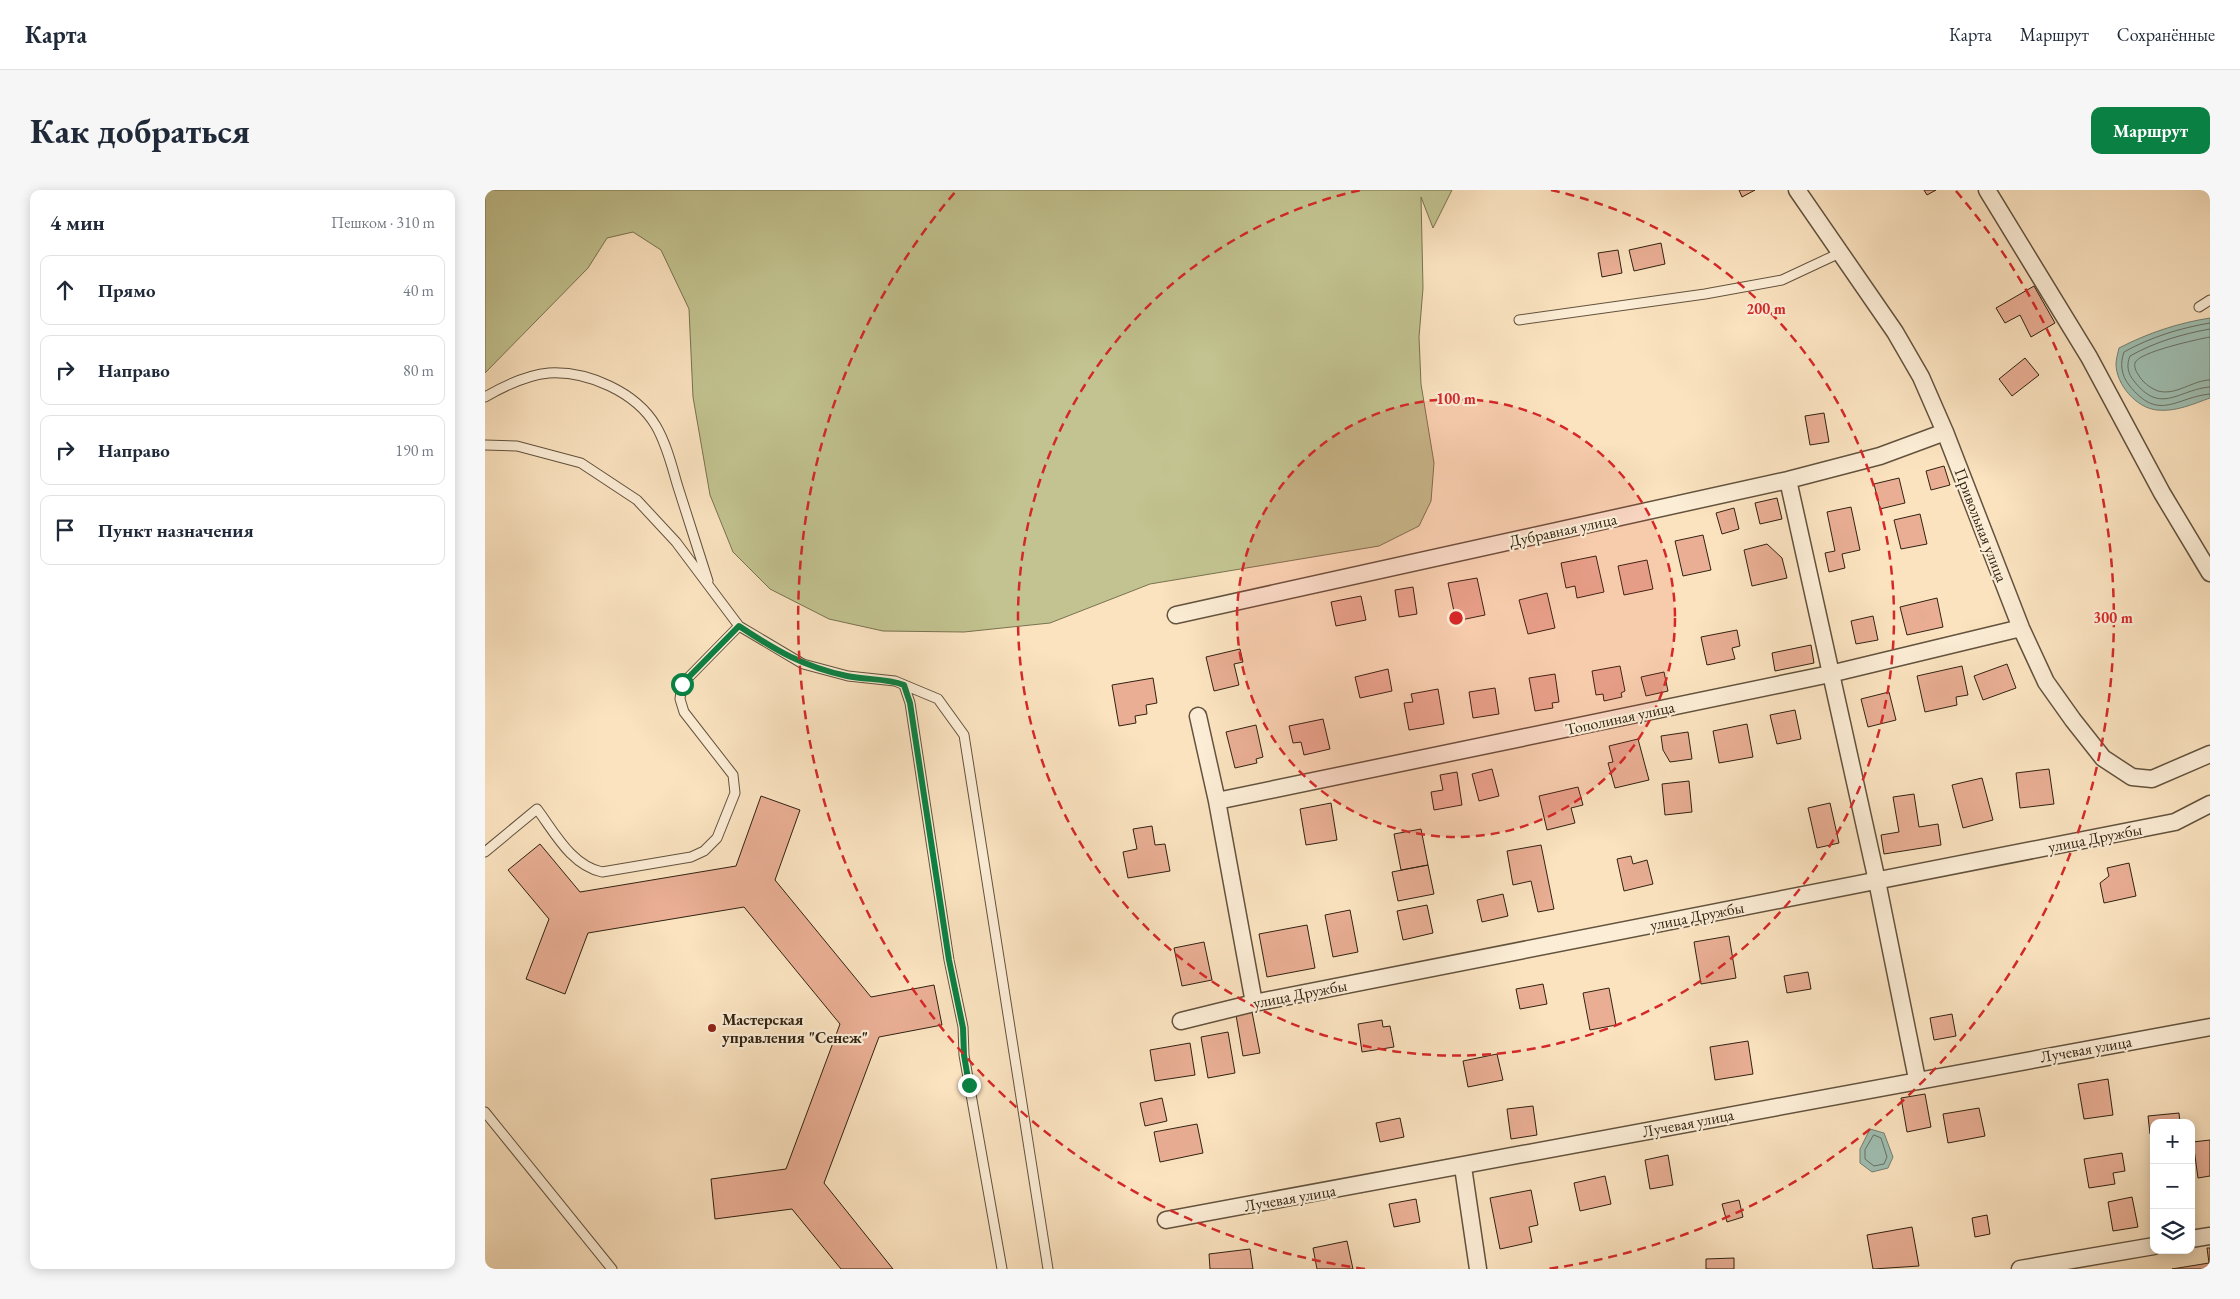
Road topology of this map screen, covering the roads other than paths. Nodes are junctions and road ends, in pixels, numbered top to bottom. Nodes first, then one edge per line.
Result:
1 (1797, 190) edge
2 (1987, 190) edge
3 (1842, 252) junction
4 (2210, 300) edge
5 (2199, 307) dead end
6 (1519, 320) dead end
7 (485, 397) edge
8 (1945, 432) junction
9 (485, 444) edge
10 (1788, 480) junction
11 (2210, 573) edge
12 (711, 588) junction
13 (1177, 615) dead end
14 (739, 626) junction
15 (2021, 628) junction
16 (1830, 674) junction
17 (904, 685) junction
18 (1198, 716) dead end
19 (2210, 754) edge
20 (1217, 801) junction
21 (2210, 804) edge
22 (485, 852) edge
23 (1877, 881) junction
24 (1254, 1003) junction
25 (1181, 1020) dead end
26 (2210, 1027) edge
27 (1917, 1079) junction
28 (485, 1112) edge
29 (1463, 1167) junction
30 (1166, 1220) dead end
31 (2210, 1236) edge
32 (2195, 1238) edge
33 (2150, 1247) edge
34 (613, 1269) edge
35 (1002, 1269) edge
36 (1048, 1269) edge
37 (1478, 1269) edge
38 (2020, 1269) edge

1 - 3 street, Привольная улица
2 - 11 street
3 - 6 lane
3 - 8 street, Привольная улица
4 - 5 lane
7 - 12 lane
8 - 10 street, Дубравная улица
8 - 15 street, Привольная улица
9 - 12 lane
10 - 13 street, Дубравная улица
10 - 16 street
12 - 14 lane
14 - 17 lane
14 - 22 lane
15 - 16 street, Тополиная улица
15 - 19 street, Привольная улица
16 - 20 street, Тополиная улица
16 - 23 street
17 - 35 lane
17 - 36 lane
18 - 20 street
20 - 24 street
21 - 23 street, улица Дружбы
23 - 24 street, улица Дружбы
23 - 27 street
24 - 25 street, улица Дружбы
26 - 27 street, Лучевая улица
27 - 29 street, Лучевая улица
28 - 34 lane
29 - 30 street, Лучевая улица
29 - 37 street
31 - 32 street
33 - 38 street

